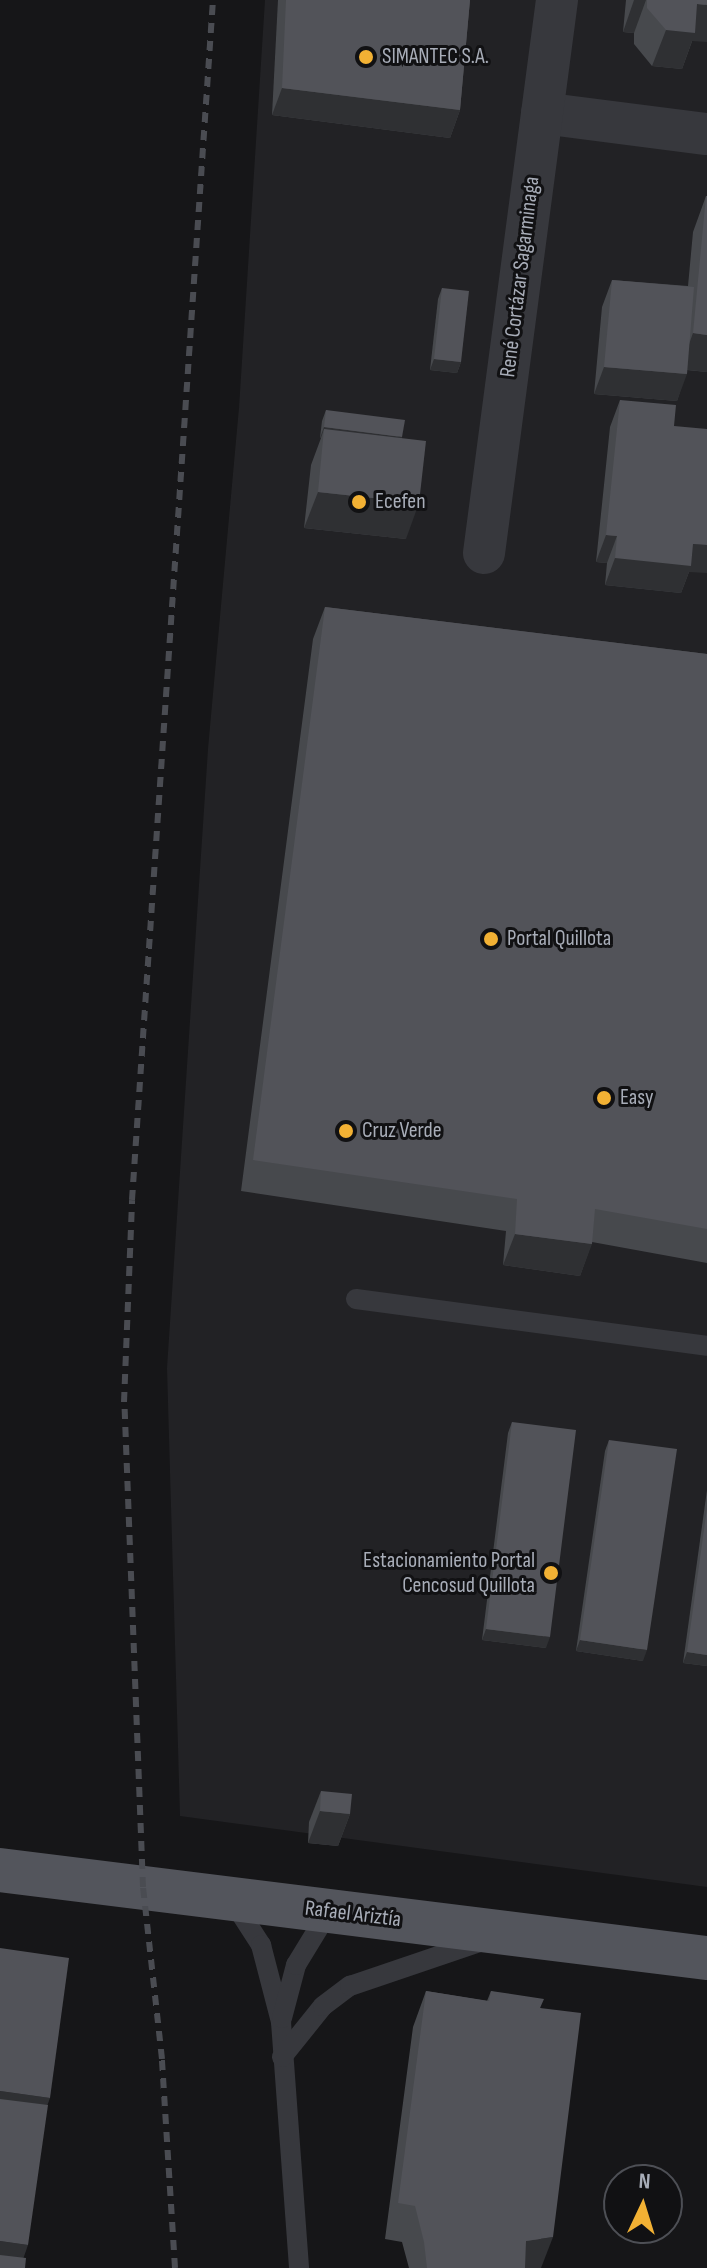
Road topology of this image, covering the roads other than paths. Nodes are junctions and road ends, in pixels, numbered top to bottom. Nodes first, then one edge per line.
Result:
1 (557, 0) edge
2 (542, 113) junction
3 (707, 134) edge
4 (484, 553) dead end
5 (356, 1299) dead end
6 (707, 1346) edge
7 (0, 1870) edge
8 (231, 1899) junction
9 (329, 1911) junction
10 (506, 1933) junction
11 (707, 1958) edge
12 (281, 2022) junction
13 (282, 2057) junction
14 (299, 2268) edge

1 - 2 street, René Cortázar Sagarminaga
2 - 3 street
2 - 4 street, René Cortázar Sagarminaga
5 - 6 lane
7 - 8 main road, Rafael Ariztía
8 - 9 main road, Rafael Ariztía
8 - 12 lane
9 - 10 main road, Rafael Ariztía
9 - 12 lane
10 - 11 main road, Rafael Ariztía
10 - 13 lane
12 - 13 lane
13 - 14 lane

